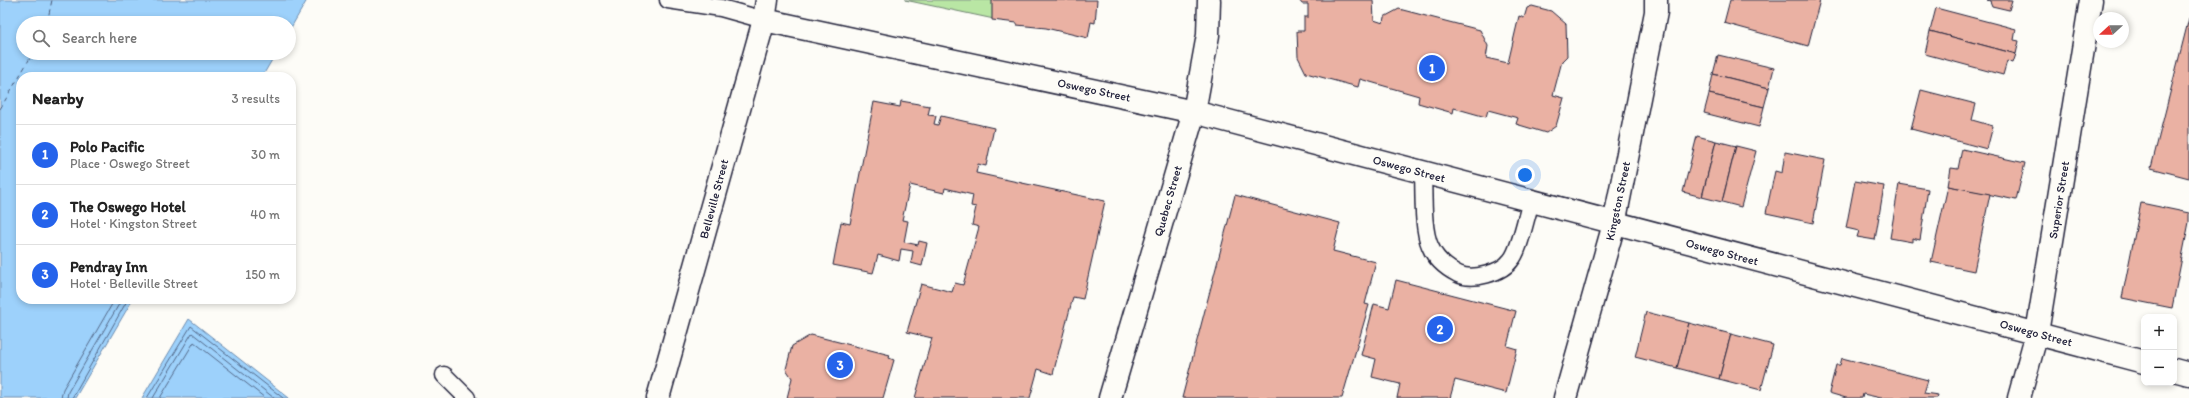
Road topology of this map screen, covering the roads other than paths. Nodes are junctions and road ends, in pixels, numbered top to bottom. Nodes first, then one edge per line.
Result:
1 (668, 0) edge
2 (1209, 0) edge
3 (1656, 0) edge
4 (2091, 0) edge
5 (766, 10) edge
6 (1194, 112) junction
7 (1423, 173) junction
8 (1531, 202) junction
9 (1614, 224) junction
10 (2037, 333) junction
11 (2141, 361) edge
12 (2177, 371) edge
13 (2189, 374) edge
14 (444, 375) dead end
15 (467, 398) edge
16 (658, 398) edge
17 (1110, 398) edge
18 (1565, 398) edge
19 (2019, 398) edge

1 - 5 lane, Oswego Street
2 - 6 street, Quebec Street
3 - 9 street, Kingston Street
4 - 10 street, Superior Street
5 - 6 street, Oswego Street
5 - 16 street, Belleville Street
6 - 7 street, Oswego Street
6 - 17 street, Quebec Street
7 - 8 street, Oswego Street
7 - 8 lane
8 - 9 street, Oswego Street
9 - 10 street, Oswego Street
9 - 18 street, Kingston Street
10 - 11 street, Oswego Street
10 - 19 street, Superior Street
12 - 13 street
14 - 15 lane

